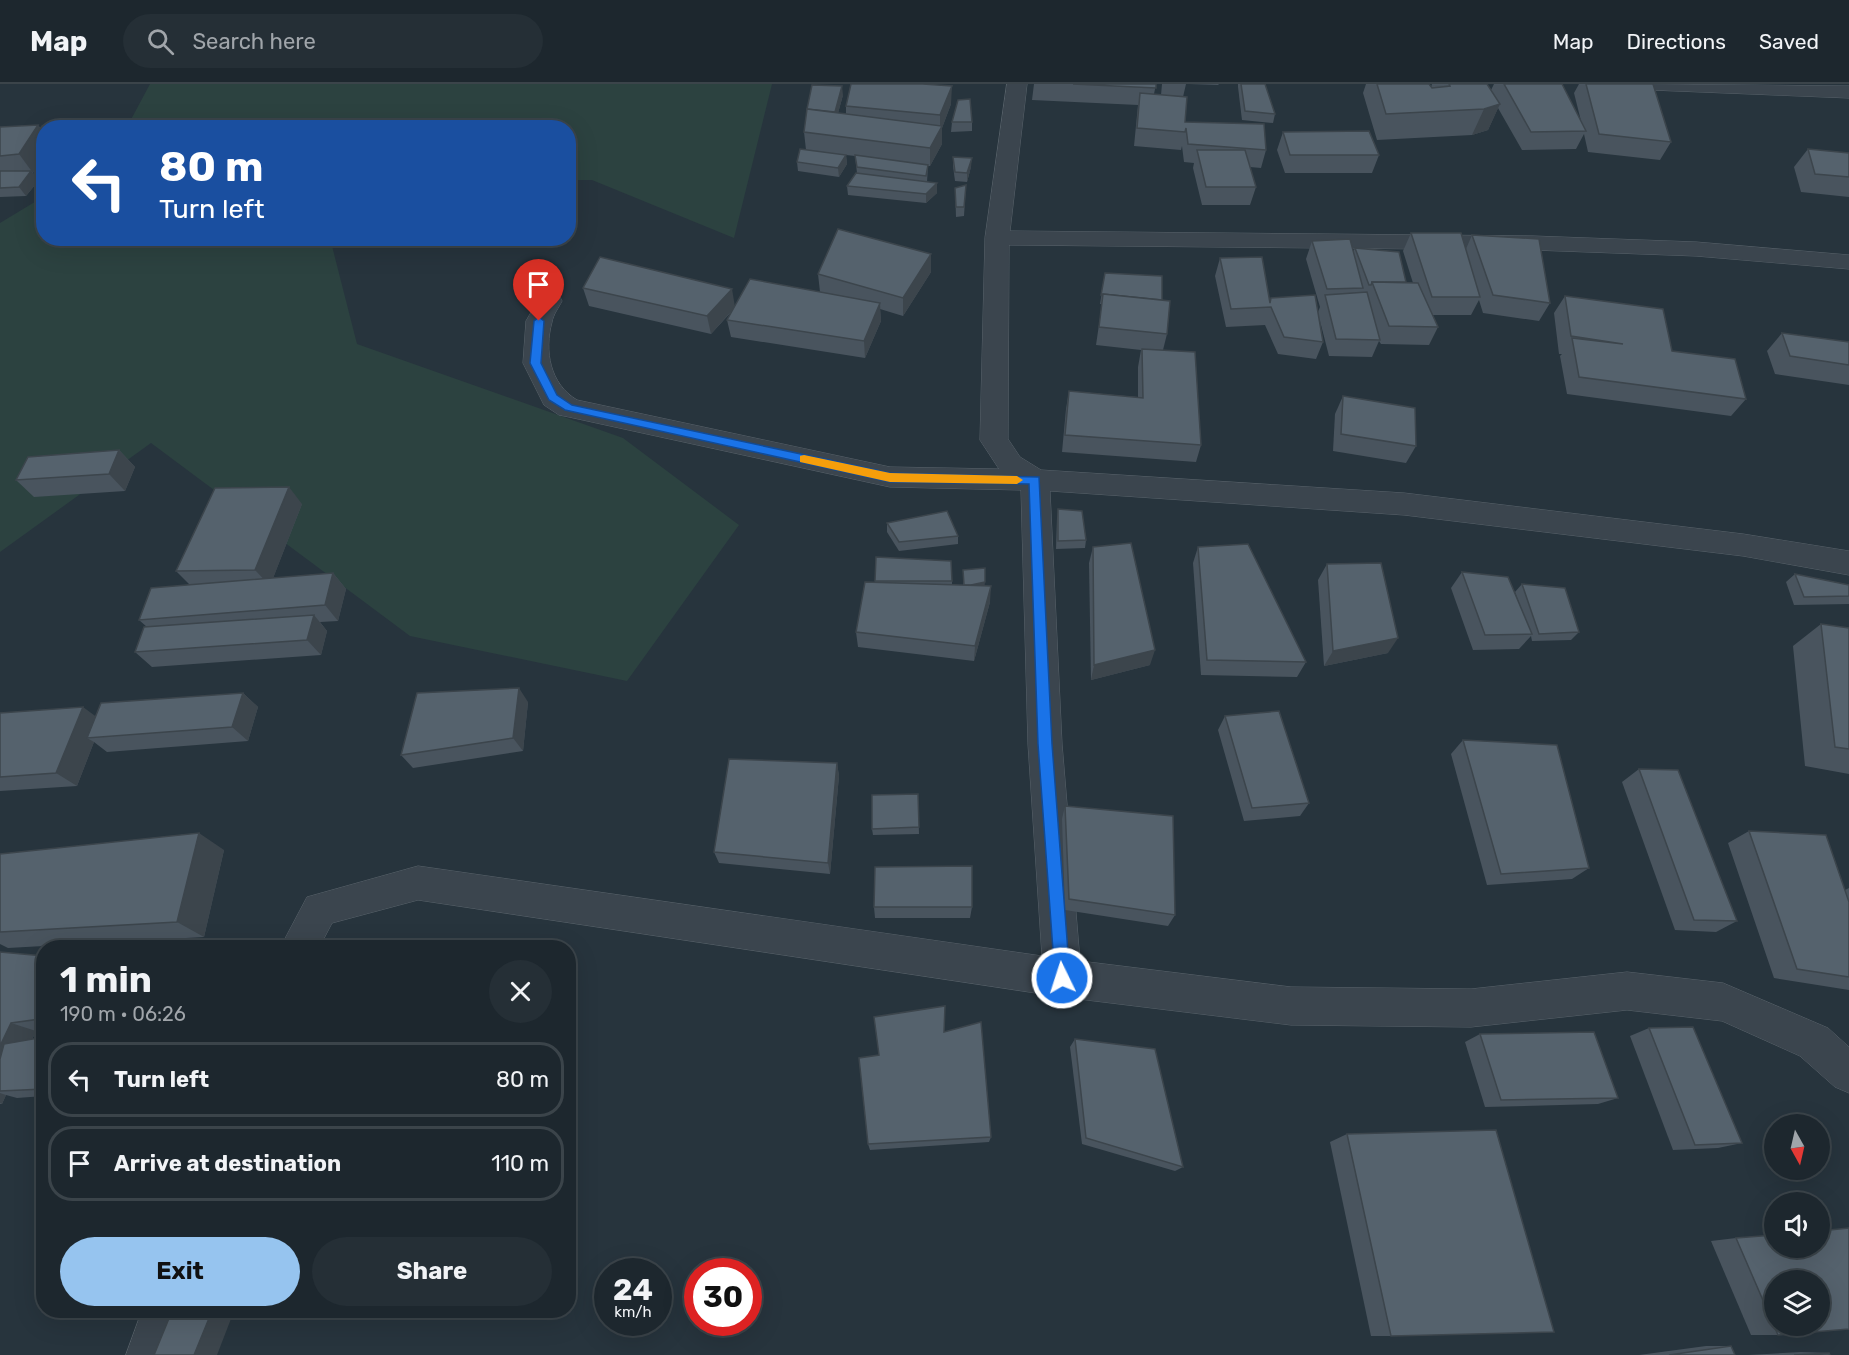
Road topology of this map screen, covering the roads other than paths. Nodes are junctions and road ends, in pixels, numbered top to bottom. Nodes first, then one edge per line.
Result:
1 (1017, 84) edge
2 (1651, 84) edge
3 (1849, 92) edge
4 (997, 238) junction
5 (1849, 262) edge
6 (550, 301) dead end
7 (1035, 480) junction
8 (1849, 563) edge
9 (303, 940) edge
10 (1062, 978) junction
11 (1849, 1073) edge
12 (162, 1318) edge
13 (149, 1355) edge

1 - 4 street
2 - 3 street
4 - 5 street
4 - 7 street
6 - 7 street
7 - 8 street
7 - 10 street
9 - 10 street
10 - 11 street
12 - 13 street

